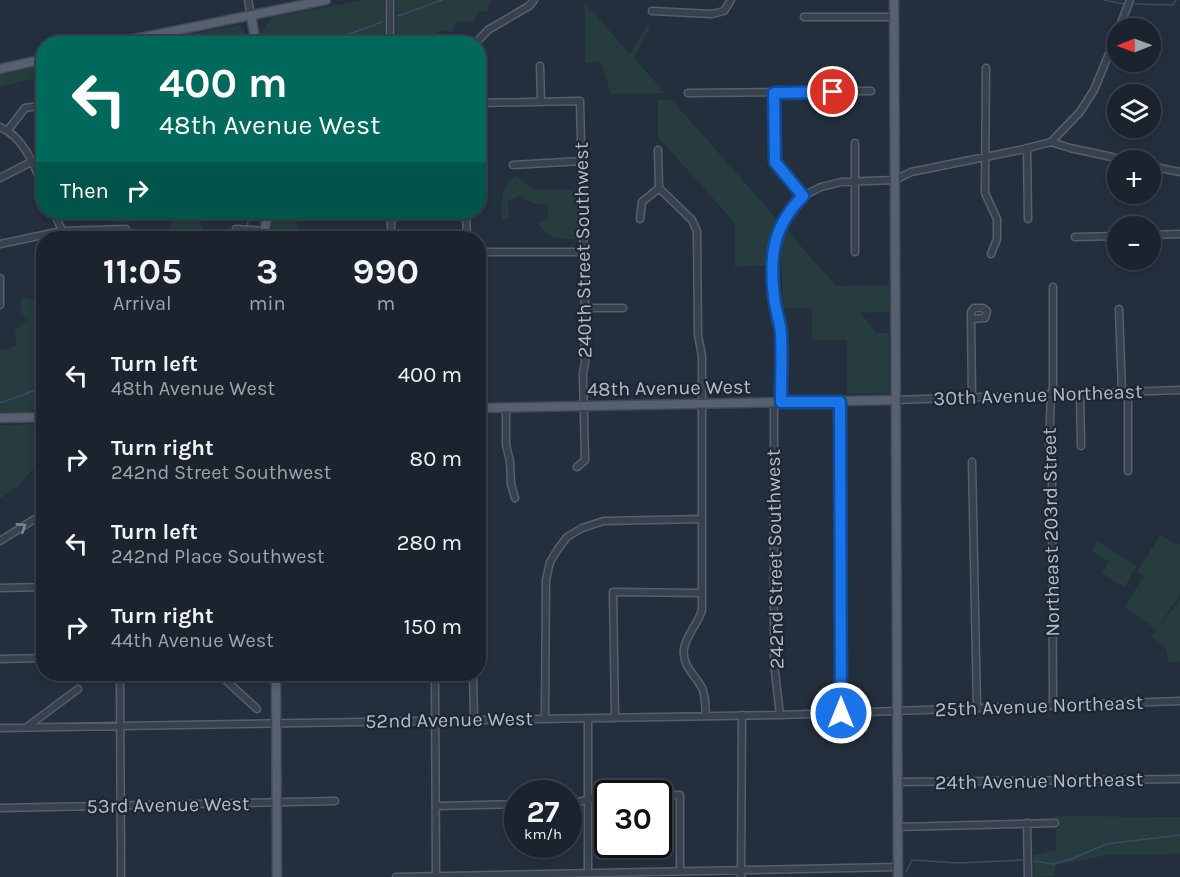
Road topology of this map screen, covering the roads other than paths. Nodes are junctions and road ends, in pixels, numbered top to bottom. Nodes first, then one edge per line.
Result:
1 (248, 0) edge
2 (326, 0) edge
3 (390, 0) edge
4 (534, 0) edge
5 (894, 0) edge
6 (1130, 0) edge
7 (730, 3) edge
8 (652, 11) dead end
9 (251, 15) junction
10 (804, 17) dead end
11 (894, 17) junction
12 (1123, 18) edge
13 (149, 36) edge
14 (255, 36) edge
15 (390, 36) edge
16 (482, 36) edge
17 (1107, 58) edge
18 (36, 61) edge
19 (540, 66) dead end
20 (0, 69) edge
21 (986, 69) dead end
22 (871, 91) dead end
23 (688, 93) dead end
24 (774, 93) junction
25 (541, 101) junction
26 (486, 103) edge
27 (36, 106) edge
28 (0, 127) edge
29 (8, 130) junction
30 (1051, 141) junction
31 (855, 143) dead end
32 (1027, 148) junction
33 (658, 150) dead end
34 (1107, 156) edge
35 (985, 157) junction
36 (582, 161) junction
37 (31, 162) junction
38 (513, 165) dead end
39 (36, 168) edge
40 (1161, 168) edge
41 (1180, 172) edge
42 (0, 178) edge
43 (895, 180) junction
44 (855, 182) junction
45 (659, 188) junction
46 (803, 196) junction
47 (57, 219) edge
48 (640, 219) dead end
49 (1028, 219) dead end
50 (126, 229) dead end
51 (236, 229) dead end
52 (62, 231) joint
53 (245, 231) edge
54 (1180, 234) edge
55 (1161, 235) edge
56 (36, 236) edge
57 (1107, 236) edge
58 (1076, 237) dead end
59 (0, 244) edge
60 (486, 252) edge
61 (584, 252) junction
62 (855, 252) dead end
63 (991, 254) dead end
64 (0, 278) edge
65 (1053, 287) dead end
66 (0, 305) edge
67 (585, 308) junction
68 (623, 308) dead end
69 (1119, 309) dead end
70 (971, 319) dead end
71 (1180, 390) edge
72 (1125, 392) junction
73 (1080, 393) junction
74 (1051, 395) junction
75 (972, 398) junction
76 (896, 400) junction
77 (840, 402) junction
78 (777, 403) junction
79 (702, 404) junction
80 (584, 407) junction
81 (486, 408) edge
82 (506, 408) junction
83 (36, 417) edge
84 (0, 418) edge
85 (1081, 446) dead end
86 (972, 462) dead end
87 (577, 467) dead end
88 (1128, 471) dead end
89 (515, 498) dead end
90 (36, 518) edge
91 (702, 519) junction
92 (0, 541) edge
93 (36, 587) edge
94 (0, 588) edge
95 (702, 592) junction
96 (36, 658) edge
97 (0, 659) edge
98 (120, 681) edge
99 (227, 681) edge
100 (276, 681) edge
101 (435, 681) edge
102 (473, 681) edge
103 (78, 688) dead end
104 (1180, 701) edge
105 (1053, 706) junction
106 (977, 708) junction
107 (257, 709) dead end
108 (897, 712) junction
109 (841, 713) junction
110 (742, 715) junction
111 (780, 715) junction
112 (706, 716) junction
113 (615, 718) junction
114 (545, 719) junction
115 (588, 719) junction
116 (435, 720) junction
117 (474, 720) junction
118 (276, 724) junction
119 (121, 725) junction
120 (27, 727) junction
121 (0, 728) edge
122 (1180, 779) edge
123 (897, 782) junction
124 (672, 795) edge
125 (594, 796) edge
126 (588, 800) junction
127 (335, 801) dead end
128 (582, 801) edge
129 (277, 803) junction
130 (504, 804) edge
131 (121, 806) junction
132 (437, 806) junction
133 (0, 808) edge
134 (1027, 823) junction
135 (1055, 823) dead end
136 (897, 827) junction
137 (897, 867) junction
138 (769, 869) junction
139 (811, 869) junction
140 (680, 871) junction
141 (741, 873) edge
142 (588, 875) edge
143 (436, 876) edge
144 (121, 877) edge
145 (277, 877) edge
146 (396, 877) edge
147 (769, 877) edge
148 (811, 877) edge
149 (898, 877) edge
150 (1028, 877) edge

1 - 9 street
2 - 9 main road
3 - 15 street
4 - 16 street
5 - 11 main road
6 - 12 street
7 - 8 street
9 - 13 main road
9 - 14 main road
10 - 11 street
11 - 43 main road
17 - 30 street
18 - 20 main road
19 - 25 street
21 - 35 street
22 - 24 street
23 - 24 street
24 - 46 street
25 - 26 street
25 - 36 street, 240th Street Southwest
27 - 29 street
28 - 29 street
29 - 37 street
30 - 32 street
30 - 34 street
31 - 44 street
32 - 35 street
32 - 49 street
33 - 45 street
35 - 43 street
35 - 63 street
36 - 38 street
36 - 61 street, 240th Street Southwest
37 - 39 street
37 - 42 street
40 - 41 street
43 - 44 street
43 - 76 main road
44 - 46 street
44 - 62 street
45 - 48 street
45 - 79 street
46 - 78 street, 242nd Street Southwest
47 - 52 street
50 - 52 street
51 - 53 street
54 - 55 street
56 - 59 street
57 - 58 street
60 - 61 street
61 - 67 street, 240th Street Southwest
64 - 66 street
65 - 74 street, Northeast 203rd Street
67 - 68 street
67 - 80 street, 240th Street Southwest
69 - 72 street
70 - 75 street
71 - 72 street, 30th Avenue Northeast
72 - 73 street, 30th Avenue Northeast
72 - 88 street
73 - 74 street, 30th Avenue Northeast
73 - 85 street
74 - 75 street, 30th Avenue Northeast
74 - 105 street, Northeast 203rd Street
75 - 76 street, 30th Avenue Northeast
76 - 77 main road, 48th Avenue West
76 - 108 main road
77 - 78 main road, 48th Avenue West
77 - 109 street
78 - 79 main road, 48th Avenue West
78 - 111 street, 242nd Street Southwest
79 - 80 main road, 48th Avenue West
79 - 91 street
80 - 82 main road, 48th Avenue West
80 - 87 street, 240th Street Southwest
81 - 82 main road, 48th Avenue West
82 - 89 street
83 - 84 main road
86 - 106 street
92 -> 90 street
91 - 95 street
91 - 114 street
93 - 94 street
95 - 112 street
95 - 113 street
96 - 97 street
98 - 119 street
99 - 107 street
100 - 118 main road
101 - 116 street
102 - 117 street
103 - 120 street
104 - 105 street, 25th Avenue Northeast
105 - 106 street, 25th Avenue Northeast
106 - 108 street, 25th Avenue Northeast
108 - 109 street, 52nd Avenue West
108 - 123 main road
109 - 111 street, 52nd Avenue West
110 - 111 street, 52nd Avenue West
110 - 112 street, 52nd Avenue West
110 - 141 street
112 - 113 street, 52nd Avenue West
113 - 115 street, 52nd Avenue West
114 - 115 street, 52nd Avenue West
114 - 117 street, 52nd Avenue West
115 - 126 street
116 - 117 street, 52nd Avenue West
116 - 118 street, 52nd Avenue West
116 - 132 street
118 - 119 street, 52nd Avenue West
118 - 129 main road
119 - 120 street, 52nd Avenue West
119 - 131 street
120 - 121 street, 52nd Avenue West
122 - 123 street, 24th Avenue Northeast
123 - 136 main road
124 - 140 street
125 - 126 street
126 - 128 street
126 - 142 street
127 - 129 street, 53rd Avenue West
129 - 131 street, 53rd Avenue West
129 - 145 main road
130 - 132 street
131 - 133 street, 53rd Avenue West
131 - 144 street
132 - 143 street
134 - 135 street
134 - 136 street
134 - 150 street
136 - 137 main road
137 - 139 street
137 - 149 main road
138 - 139 street
138 - 141 street
138 - 147 street
139 - 148 street
140 - 141 street
140 - 142 street
142 - 143 street
143 - 146 street

